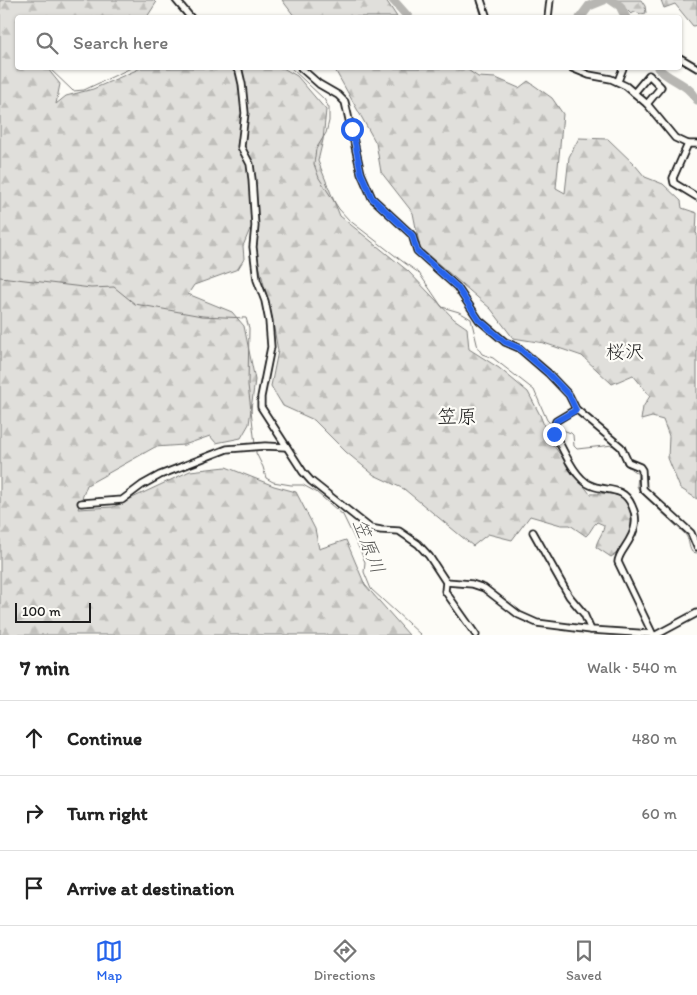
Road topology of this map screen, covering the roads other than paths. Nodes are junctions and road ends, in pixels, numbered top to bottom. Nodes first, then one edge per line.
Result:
1 (176, 0) edge
2 (481, 0) edge
3 (550, 0) edge
4 (188, 15) edge
5 (486, 15) edge
6 (548, 15) edge
7 (682, 59) edge
8 (697, 68) edge
9 (238, 70) edge
10 (303, 70) edge
11 (578, 70) edge
12 (622, 70) edge
13 (618, 81) junction
14 (634, 93) junction
15 (647, 104) junction
16 (688, 144) junction
17 (697, 144) edge
18 (697, 198) edge
19 (576, 410) junction
20 (286, 447) junction
21 (81, 503) dead end
22 (533, 532) dead end
23 (697, 547) edge
24 (446, 582) junction
25 (697, 613) edge
26 (591, 630) junction
27 (476, 635) edge
28 (654, 635) edge

1 - 4 street
2 - 5 street
3 - 6 street
7 - 8 street
9 - 20 street
10 - 19 street
11 - 13 street
12 - 13 street
13 - 14 street
14 - 15 street
14 - 15 street
15 - 16 street
16 - 17 street
16 - 18 street
19 - 23 street
19 - 28 street
20 - 21 street
20 - 24 street
22 - 26 street
24 - 26 street
24 - 27 street
25 - 28 street
26 - 28 street

